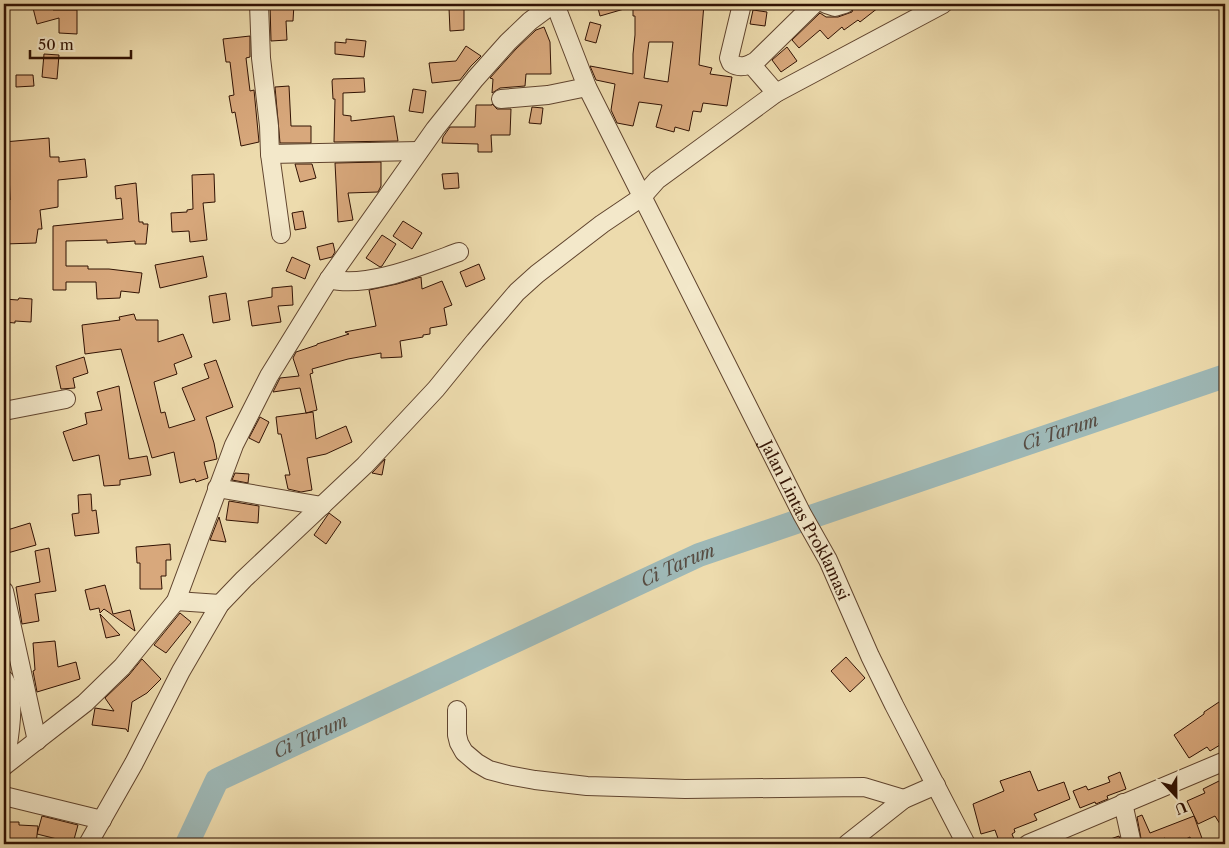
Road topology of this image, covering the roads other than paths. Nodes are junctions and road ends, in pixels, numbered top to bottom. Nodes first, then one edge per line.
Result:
1 (259, 4) edge
2 (554, 4) edge
3 (742, 4) edge
4 (814, 4) edge
5 (826, 4) edge
6 (844, 4) edge
7 (943, 4) edge
8 (751, 64) junction
9 (587, 87) junction
10 (776, 93) junction
11 (501, 99) dead end
12 (420, 151) junction
13 (270, 154) junction
14 (642, 197) junction
15 (281, 234) dead end
16 (459, 252) dead end
17 (329, 279) junction
18 (66, 399) dead end
19 (4, 411) edge
20 (216, 488) junction
21 (322, 506) junction
22 (4, 591) edge
23 (176, 601) junction
24 (220, 604) junction
25 (4, 679) edge
26 (457, 710) dead end
27 (37, 741) junction
28 (1225, 761) edge
29 (4, 765) edge
30 (936, 785) junction
31 (4, 796) edge
32 (904, 798) junction
33 (1123, 803) junction
34 (102, 820) junction
35 (88, 844) edge
36 (847, 844) edge
37 (966, 844) edge
38 (1028, 844) edge
39 (1132, 844) edge

1 - 13 street
2 - 9 street, Jalan Lintas Proklamasi
2 - 12 street
3 - 8 street
4 - 8 street
5 - 6 street
7 - 10 street
8 - 10 street
9 - 11 street
9 - 14 street, Jalan Lintas Proklamasi
10 - 14 street
12 - 13 street
12 - 17 street
13 - 15 street
14 - 21 street
14 - 30 street, Jalan Lintas Proklamasi
16 - 17 street
17 - 20 street
18 - 19 street
20 - 21 street
20 - 23 street
21 - 24 street
22 - 27 street
23 - 24 street
23 - 27 street
24 - 34 street
25 - 29 street
26 - 32 street
27 - 29 street
28 - 33 street
30 - 32 street
30 - 37 street, Jalan Lintas Proklamasi
31 - 34 street
32 - 36 street
33 - 38 street
33 - 39 street
34 - 35 street

